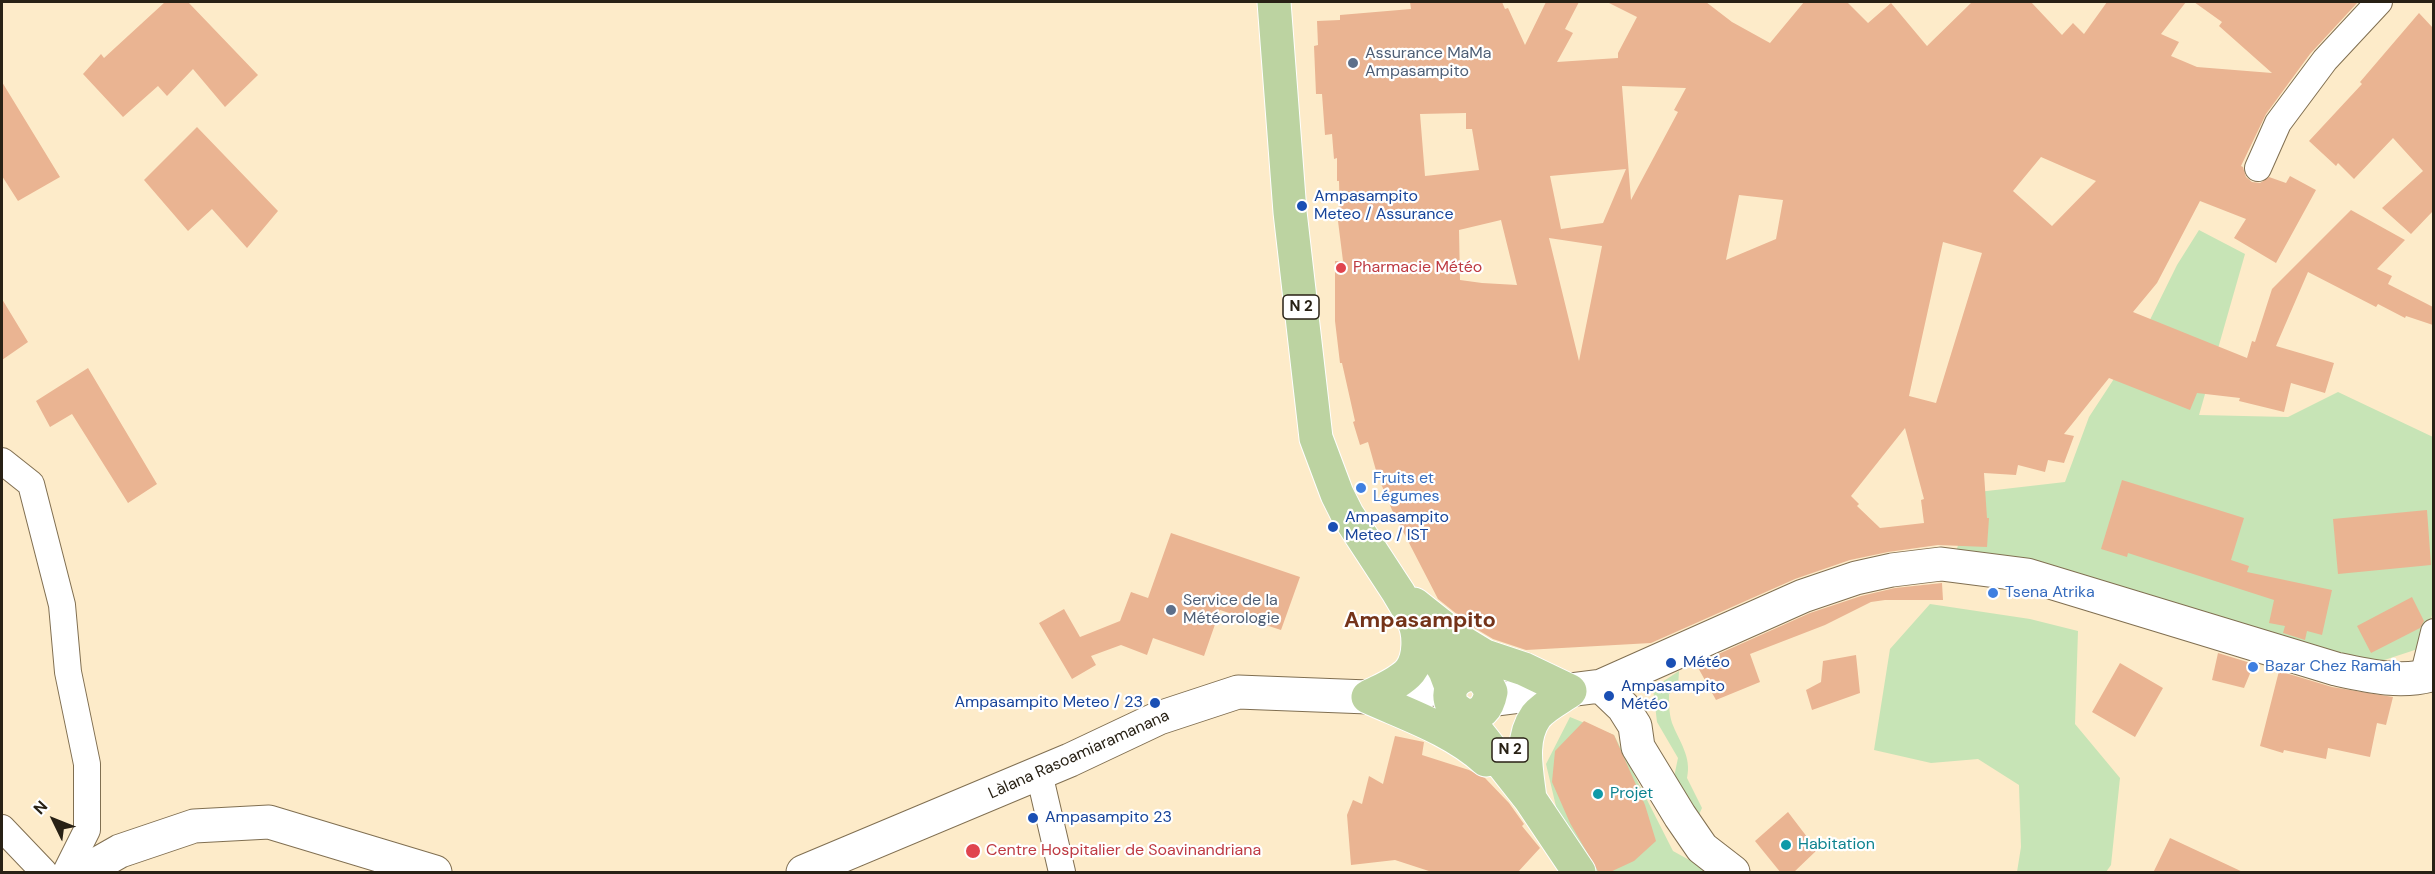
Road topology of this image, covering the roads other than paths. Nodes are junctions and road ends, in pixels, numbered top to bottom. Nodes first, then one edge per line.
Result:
1 (1274, 2) edge
2 (2379, 2) edge
3 (2258, 168) dead end
4 (2, 461) edge
5 (1398, 592) junction
6 (2433, 632) edge
7 (2428, 676) edge
8 (1585, 688) junction
9 (1471, 695) junction
10 (1368, 697) junction
11 (1039, 774) junction
12 (1530, 800) junction
13 (2, 828) edge
14 (44, 873) edge
15 (66, 873) edge
16 (83, 873) edge
17 (435, 873) edge
18 (803, 873) edge
19 (1062, 873) edge
20 (1579, 873) edge
21 (1733, 873) edge

1 - 5 main road, N 2
2 - 3 street
4 - 15 street
5 - 8 main road
5 - 9 main road, N 2
5 - 10 main road
6 - 7 street
7 - 8 main road
8 - 9 main road, Làlana Rasoamiaramanana
8 - 12 main road
8 - 21 main road
9 - 10 main road, Làlana Rasoamiaramanana
9 - 12 main road, N 2
10 - 11 main road, Làlana Rasoamiaramanana
10 - 12 main road
11 - 18 main road, Làlana Rasoamiaramanana
11 - 19 street
12 - 20 main road, N 2
13 - 14 street
16 - 17 main road

